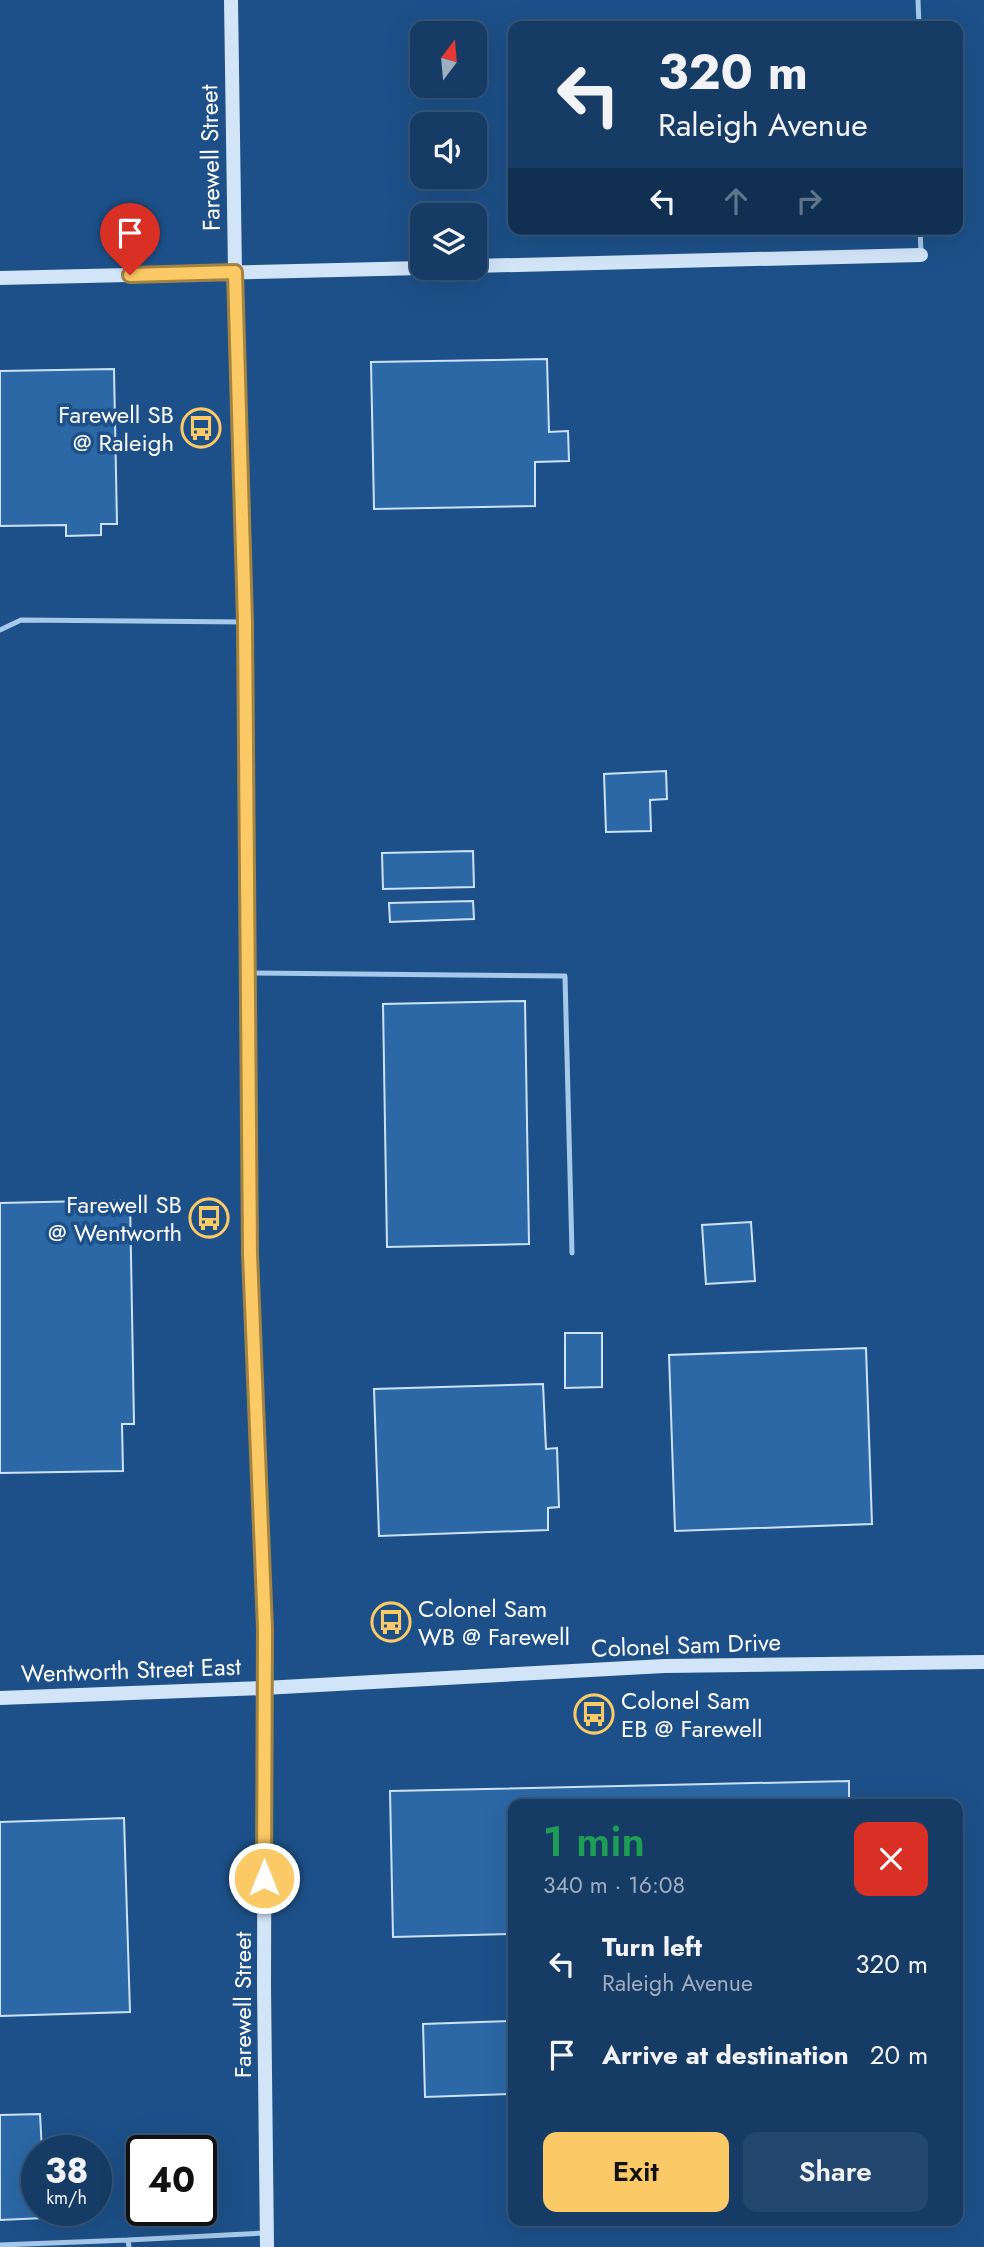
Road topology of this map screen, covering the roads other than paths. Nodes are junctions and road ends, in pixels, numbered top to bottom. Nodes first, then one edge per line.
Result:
1 (231, 0) edge
2 (919, 0) edge
3 (919, 21) edge
4 (920, 235) edge
5 (920, 255) joint
6 (487, 266) edge
7 (410, 268) edge
8 (235, 272) junction
9 (0, 278) edge
10 (245, 622) junction
11 (0, 629) edge
12 (246, 973) junction
13 (572, 1253) dead end
14 (984, 1662) edge
15 (264, 1688) junction
16 (0, 1698) edge
17 (128, 2240) junction
18 (267, 2240) edge
19 (0, 2245) edge
20 (129, 2247) edge

1 - 8 street, Farewell Street
2 - 3 lane
4 - 5 lane
5 - 6 street
7 - 8 street
8 - 9 street
8 - 10 street, Farewell Street
10 - 11 lane
10 - 12 street, Farewell Street
12 - 13 lane
12 - 15 street, Farewell Street
14 - 15 street, Colonel Sam Drive
15 - 16 street, Wentworth Street East
15 - 18 street, Farewell Street
17 - 18 lane
17 - 19 lane
17 - 20 lane

